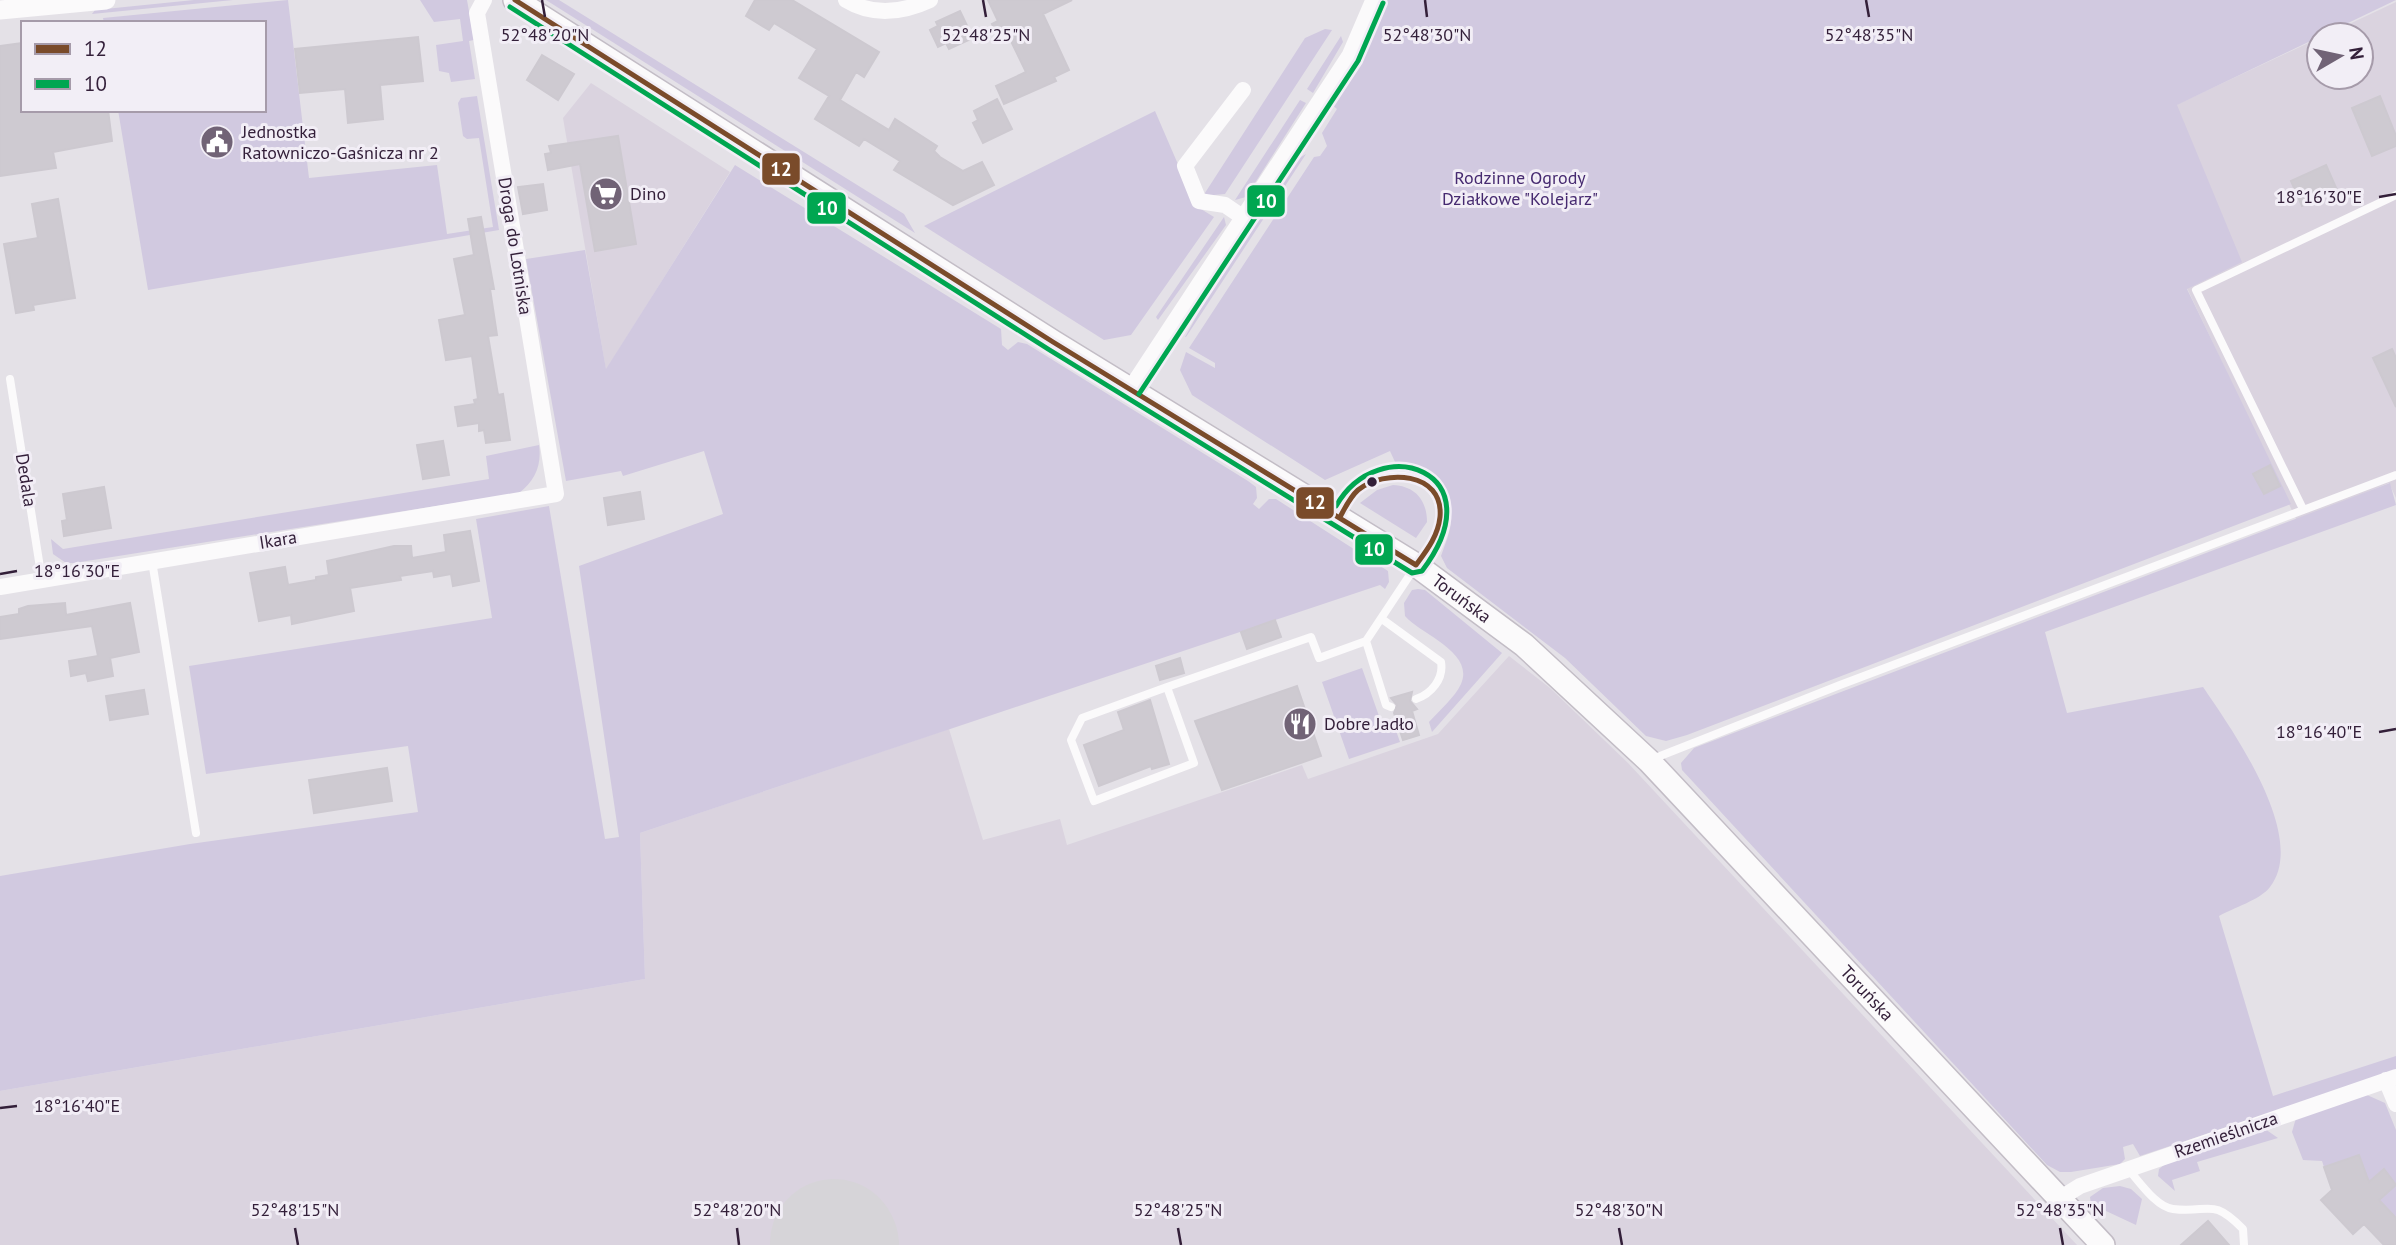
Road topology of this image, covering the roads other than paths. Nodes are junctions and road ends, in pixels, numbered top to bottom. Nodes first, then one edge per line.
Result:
1 (106, 0) edge
2 (484, 0) edge
3 (515, 0) edge
4 (846, 0) edge
5 (930, 0) edge
6 (1376, 0) edge
7 (894, 5) edge
8 (0, 10) edge
9 (1243, 90) dead end
10 (2396, 195) edge
11 (1244, 218) junction
12 (10, 379) dead end
13 (1132, 389) junction
14 (2396, 475) edge
15 (555, 494) joint
16 (2303, 509) junction
17 (1340, 517) junction
18 (152, 561) junction
19 (1416, 565) junction
20 (42, 580) junction
21 (0, 587) edge
22 (1382, 619) junction
23 (1366, 642) junction
24 (1167, 687) junction
25 (1416, 699) dead end
26 (1391, 707) dead end
27 (1649, 761) junction
28 (197, 833) dead end
29 (2391, 1079) edge
30 (2396, 1104) edge
31 (2128, 1169) junction
32 (2059, 1199) junction
33 (2103, 1245) edge
34 (2241, 1245) edge

1 - 8 street
2 - 15 street, Droga do Lotniska
3 - 13 main road, Toruńska
4 - 7 street
5 - 7 street
6 - 11 street
9 - 11 street
10 - 16 lane
11 - 13 street
12 - 20 lane, Dedala
13 - 17 main road, Toruńska
14 - 16 lane
15 - 18 street, Ikara
16 - 27 lane
17 - 19 main road, Toruńska
17 - 19 lane
18 - 20 street, Ikara
18 - 28 lane
19 - 22 lane
19 - 27 main road, Toruńska
20 - 21 street, Ikara
22 - 23 lane
22 - 25 lane
23 - 24 lane
23 - 26 lane
24 - 24 lane
27 - 32 main road, Toruńska
29 - 30 street
29 - 31 street, Rzemieślnicza
31 - 32 street, Rzemieślnicza
31 - 34 lane
32 - 33 main road, Toruńska

